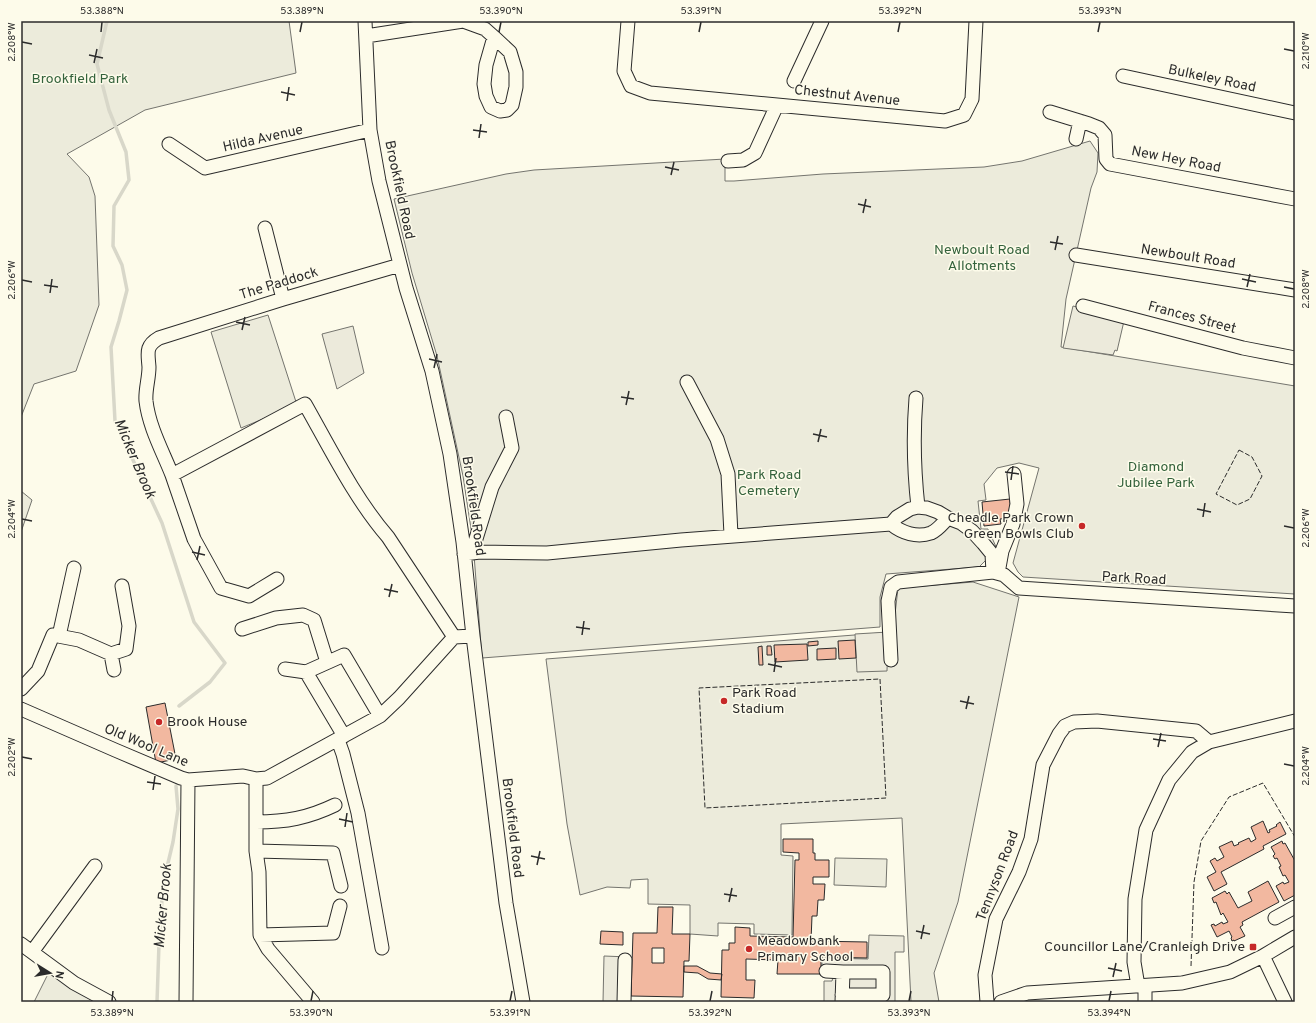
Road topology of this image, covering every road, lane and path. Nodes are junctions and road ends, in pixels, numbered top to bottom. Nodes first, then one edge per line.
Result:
1 (365, 21) edge
2 (628, 21) edge
3 (822, 21) edge
4 (976, 21) edge
5 (366, 36) junction
6 (494, 37) junction
7 (1123, 76) dead end
8 (794, 81) dead end
9 (777, 105) junction
10 (1050, 112) dead end
11 (1295, 113) edge
12 (1080, 121) junction
13 (370, 130) junction
14 (1076, 139) dead end
15 (169, 144) dead end
16 (728, 161) dead end
17 (1295, 199) edge
18 (265, 228) dead end
19 (1076, 255) dead end
20 (400, 265) junction
21 (1295, 290) edge
22 (283, 299) junction
23 (1083, 306) dead end
24 (1295, 358) edge
25 (687, 382) dead end
26 (916, 398) dead end
27 (506, 417) dead end
28 (1014, 474) dead end
29 (172, 475) junction
30 (918, 507) junction
31 (948, 518) junction
32 (891, 524) junction
33 (731, 536) junction
34 (470, 553) junction
35 (74, 568) dead end
36 (996, 573) junction
37 (277, 579) dead end
38 (122, 586) dead end
39 (1295, 606) edge
40 (242, 629) dead end
41 (59, 636) junction
42 (473, 636) junction
43 (454, 637) junction
44 (111, 654) junction
45 (890, 660) dead end
46 (328, 662) junction
47 (285, 669) dead end
48 (114, 670) dead end
49 (306, 672) junction
50 (21, 689) edge
51 (21, 709) edge
52 (380, 716) junction
53 (1295, 721) edge
54 (341, 738) junction
55 (1210, 742) junction
56 (181, 777) junction
57 (256, 779) junction
58 (335, 805) dead end
59 (256, 822) junction
60 (256, 851) junction
61 (95, 866) dead end
62 (341, 886) dead end
63 (340, 906) dead end
64 (1295, 907) edge
65 (1275, 918) dead end
66 (260, 935) junction
67 (1295, 937) edge
68 (21, 944) edge
69 (382, 948) dead end
70 (32, 952) junction
71 (1264, 956) junction
72 (625, 960) dead end
73 (826, 971) dead end
74 (843, 972) junction
75 (1141, 986) junction
76 (842, 998) edge
77 (1028, 998) edge
78 (109, 1002) edge
79 (186, 1002) edge
80 (313, 1002) edge
81 (523, 1002) edge
82 (624, 1002) edge
83 (988, 1002) edge
84 (1001, 1002) edge
85 (1145, 1002) edge
86 (1286, 1002) edge

1 - 5 street, Brookfield Road
2 - 9 street, Chestnut Avenue
3 - 8 street
4 - 9 street, Chestnut Avenue
5 - 6 street
5 - 13 street, Brookfield Road
6 - 6 street
7 - 11 street, Bulkeley Road
9 - 16 street
10 - 12 street, New Hey Road
12 - 14 street
12 - 17 street, New Hey Road
13 - 15 street, Hilda Avenue
13 - 20 street, Brookfield Road
18 - 22 street
19 - 21 street, Newboult Road
20 - 22 street, The Paddock
20 - 34 street, Brookfield Road
22 - 29 street, The Paddock
23 - 24 street, Frances Street
25 - 33 street
26 - 30 street
27 - 34 street
28 - 36 street
29 - 37 street, The Paddock
29 - 43 street
30 - 31 street
30 - 32 street
31 - 32 street
31 - 36 street
32 - 33 street
33 - 34 street
34 - 42 street, Brookfield Road
35 - 41 street
36 - 39 street, Park Road
36 - 45 street
38 - 44 street
40 - 46 street
41 - 44 street
41 - 50 street
42 - 43 street
42 - 81 street, Brookfield Road
43 - 52 street
44 - 48 street
46 - 49 street
46 - 52 street
47 - 49 street
49 - 54 street
51 - 56 street, Old Wool Lane
52 - 54 street
53 - 55 street
54 - 57 street
54 - 69 street
55 - 75 street
55 - 83 street, Tennyson Road
56 - 57 street
56 - 79 street, Old Wool Lane
57 - 59 street
58 - 59 street
59 - 60 street
60 - 62 street
60 - 66 street
61 - 70 street
63 - 66 street
64 - 65 street
66 - 80 street
67 - 71 street
68 - 70 street
70 - 78 street
71 - 75 street
71 - 86 street
72 - 82 street
73 - 74 street
74 - 76 street
74 - 76 street
75 - 77 street
75 - 85 street
77 - 84 street

